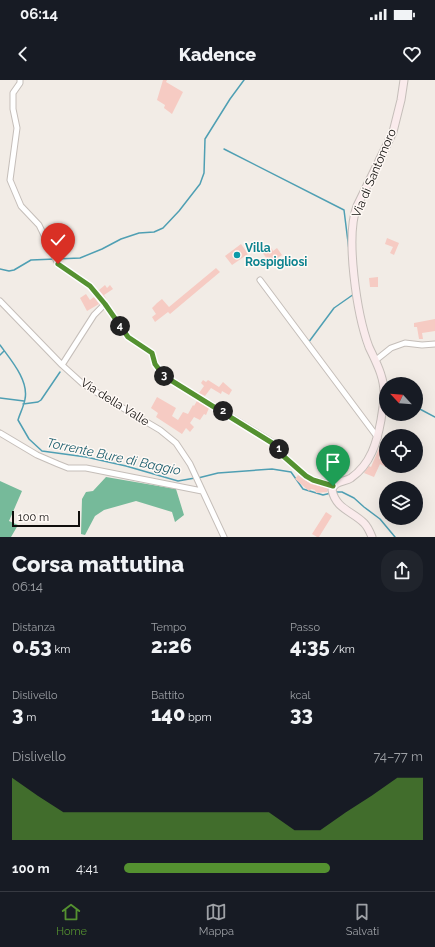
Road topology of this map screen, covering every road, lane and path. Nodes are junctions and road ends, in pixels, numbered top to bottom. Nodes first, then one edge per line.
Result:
1 (20, 80) edge
2 (404, 80) edge
3 (260, 280) dead end
4 (0, 301) edge
5 (105, 304) junction
6 (435, 344) edge
7 (376, 360) junction
8 (62, 365) junction
9 (0, 433) edge
10 (378, 438) junction
11 (202, 491) junction
12 (333, 491) junction
13 (224, 537) edge
14 (372, 537) edge

1 - 5 street
2 - 7 main road, Via di Santomoro
3 - 10 street
4 - 8 street, Via della Valle
5 - 8 street
5 - 12 street
6 - 7 street
7 - 10 main road, Via di Santomoro
8 - 11 street, Via della Valle
9 - 11 street
10 - 12 main road, Via di Santomoro
11 - 13 street, Via della Valle
12 - 14 main road

